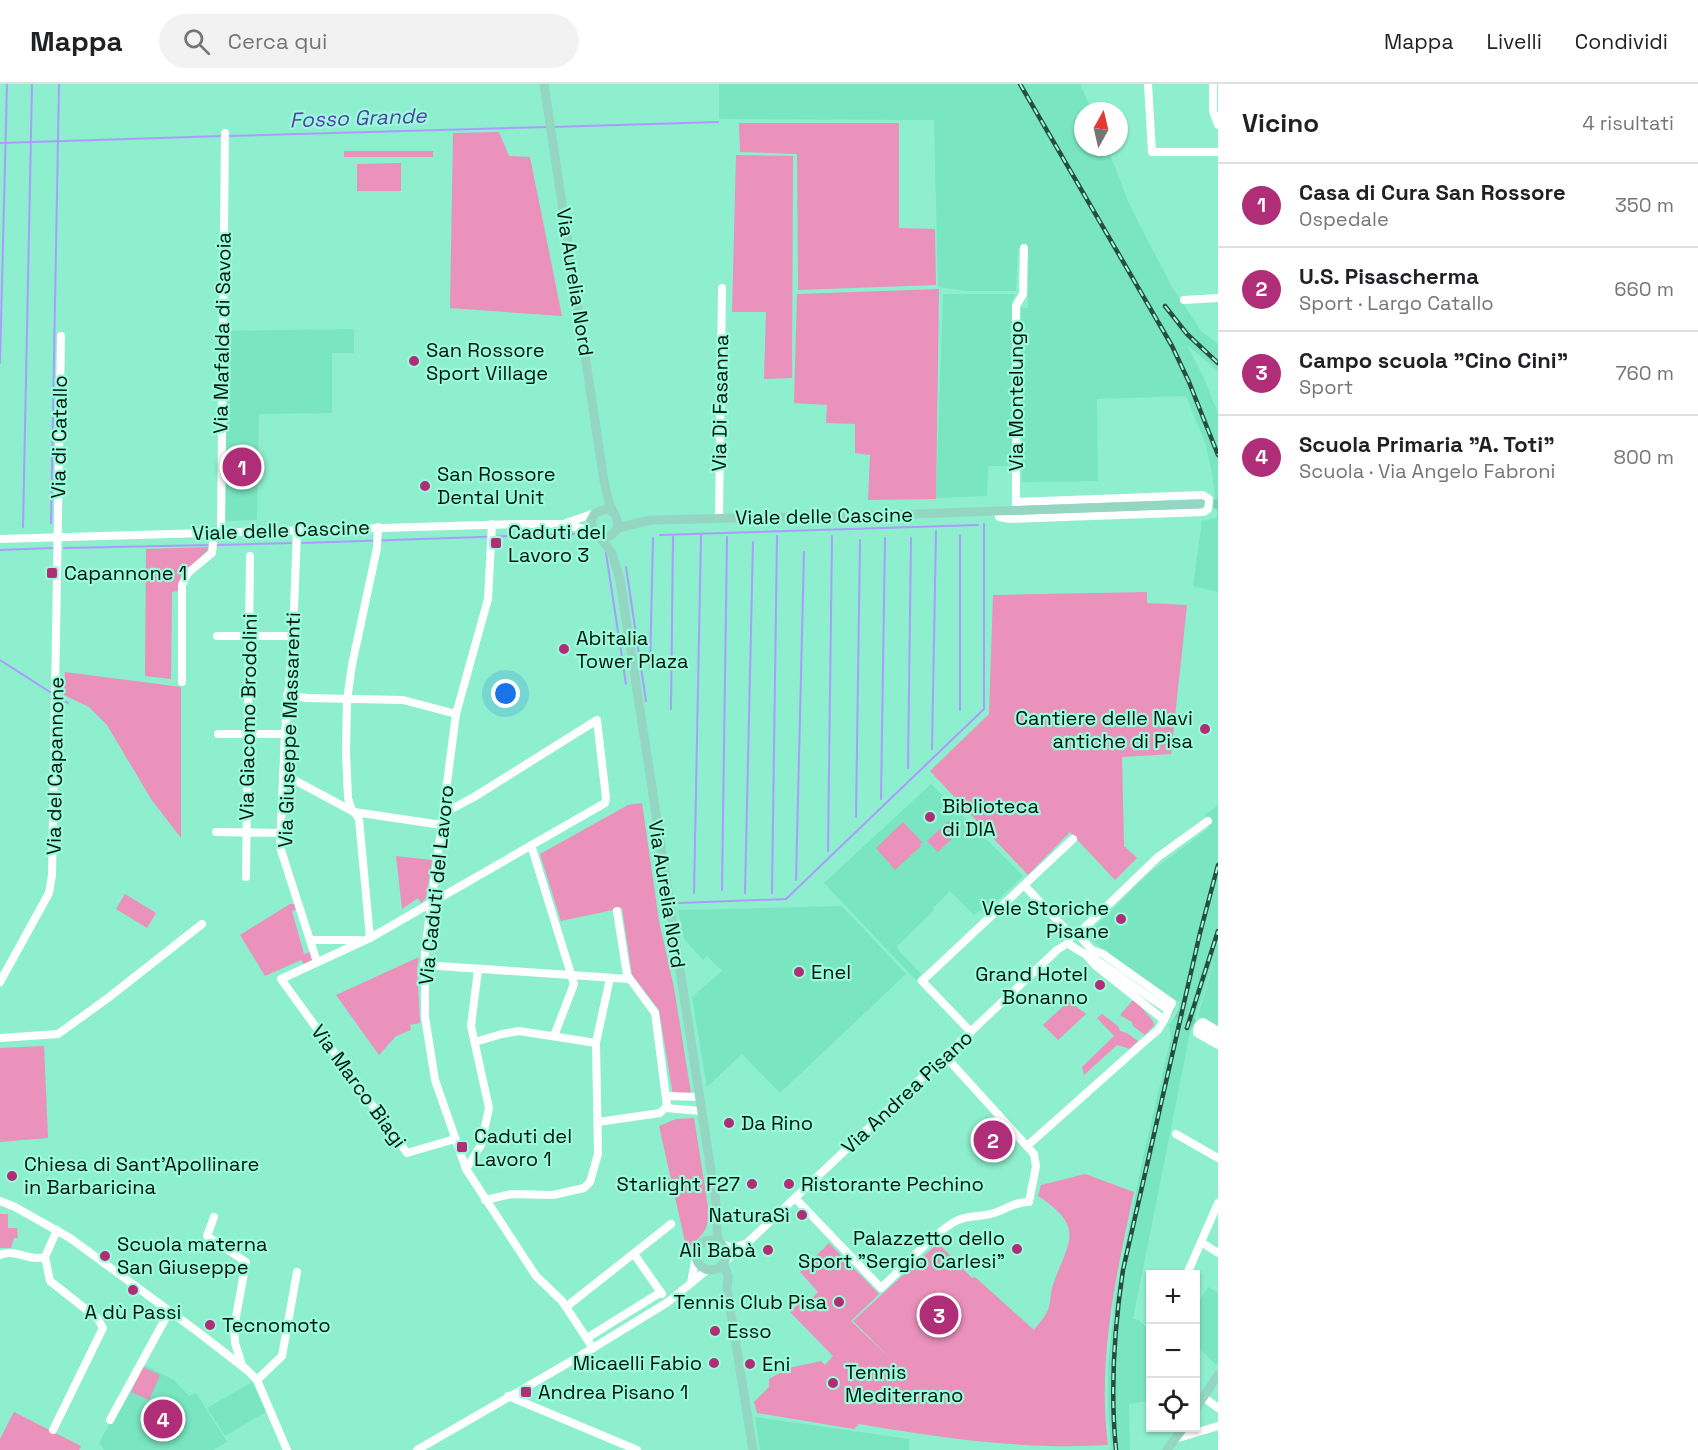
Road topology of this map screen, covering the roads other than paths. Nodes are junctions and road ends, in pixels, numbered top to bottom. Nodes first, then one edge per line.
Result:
1 (544, 84) edge
2 (1148, 84) edge
3 (1213, 84) edge
4 (1218, 125) edge
5 (225, 136) dead end
6 (1218, 152) edge
7 (1024, 248) dead end
8 (723, 288) dead end
9 (1218, 298) edge
10 (1184, 300) dead end
11 (61, 336) dead end
12 (604, 481) junction
13 (1200, 504) tunnel mouth
14 (1016, 506) junction
15 (998, 511) junction
16 (597, 512) junction
17 (615, 514) junction
18 (719, 519) junction
19 (651, 520) junction
20 (562, 524) junction
21 (491, 527) junction
22 (297, 530) junction
23 (616, 530) junction
24 (218, 532) junction
25 (378, 532) junction
26 (595, 533) junction
27 (58, 537) junction
28 (0, 539) edge
29 (250, 556) dead end
30 (620, 580) junction
31 (217, 636) dead end
32 (249, 636) junction
33 (292, 636) junction
34 (182, 682) dead end
35 (287, 695) junction
36 (347, 699) junction
37 (456, 714) junction
38 (218, 734) dead end
39 (248, 734) junction
40 (285, 734) junction
41 (283, 774) junction
42 (354, 812) junction
43 (444, 813) junction
44 (1208, 821) dead end
45 (442, 825) junction
46 (216, 832) dead end
47 (247, 832) junction
48 (280, 833) junction
49 (1073, 838) dead end
50 (531, 845) junction
51 (246, 877) dead end
52 (1025, 886) junction
53 (431, 901) junction
54 (617, 911) dead end
55 (202, 924) dead end
56 (367, 939) junction
57 (310, 940) junction
58 (1075, 940) junction
59 (1090, 953) junction
60 (317, 962) junction
61 (424, 966) junction
62 (478, 970) junction
63 (572, 975) junction
64 (610, 978) junction
65 (629, 979) junction
66 (0, 982) edge
67 (1167, 1008) tunnel mouth
68 (1164, 1020) junction
69 (1203, 1029) tunnel mouth
70 (1218, 1031) edge
71 (971, 1032) junction
72 (554, 1036) junction
73 (0, 1038) edge
74 (1218, 1038) edge
75 (475, 1042) junction
76 (596, 1043) junction
77 (1218, 1045) edge
78 (945, 1056) junction
79 (667, 1096) junction
80 (698, 1097) junction
81 (666, 1108) junction
82 (700, 1111) junction
83 (597, 1122) junction
84 (1176, 1134) dead end
85 (456, 1139) junction
86 (1027, 1146) junction
87 (1218, 1158) edge
88 (466, 1169) junction
89 (795, 1198) junction
90 (485, 1200) junction
91 (0, 1201) edge
92 (1218, 1203) edge
93 (715, 1207) junction
94 (214, 1216) dead end
95 (671, 1224) dead end
96 (57, 1230) junction
97 (706, 1241) junction
98 (1201, 1242) junction
99 (746, 1243) junction
100 (720, 1244) junction
101 (1218, 1253) edge
102 (634, 1254) junction
103 (0, 1255) edge
104 (696, 1256) junction
105 (45, 1257) junction
106 (724, 1263) junction
107 (709, 1270) junction
108 (1189, 1270) edge
109 (297, 1272) dead end
110 (691, 1283) junction
111 (728, 1289) junction
112 (661, 1292) junction
113 (668, 1302) junction
114 (566, 1307) junction
115 (169, 1312) junction
116 (622, 1316) junction
117 (629, 1326) junction
118 (587, 1338) junction
119 (235, 1343) junction
120 (593, 1348) junction
121 (229, 1356) junction
122 (242, 1366) junction
123 (1218, 1375) edge
124 (257, 1380) junction
125 (508, 1396) junction
126 (1203, 1397) junction
127 (1200, 1402) edge
128 (1218, 1408) edge
129 (110, 1420) dead end
130 (1218, 1426) edge
131 (53, 1430) dead end
132 (1180, 1432) edge
133 (1175, 1439) junction
134 (287, 1450) edge
135 (417, 1450) edge
136 (637, 1450) edge
137 (753, 1450) edge
138 (1167, 1450) edge

1 - 12 main road, Via Aurelia Nord
2 - 6 street
3 - 4 street
5 - 24 street, Via Mafalda di Savoia
7 - 14 street, Via Montelungo
8 - 18 street, Via Di Fasanna
9 - 10 street
11 - 27 street, Via di Catallo
12 - 16 main road, Via Aurelia Nord
12 - 17 main road, Via Aurelia Nord
13 - 14 main road, Viale delle Cascine
14 - 15 main road, Viale delle Cascine
14 - 15 street, Viale delle Cascine
15 - 18 main road, Viale delle Cascine
16 - 17 main road
16 - 20 street, Viale delle Cascine
16 - 26 main road
17 - 19 main road, Viale delle Cascine
17 - 23 main road
18 - 19 main road, Viale delle Cascine
19 - 23 main road, Viale delle Cascine
20 - 21 street, Viale delle Cascine
20 - 26 street, Viale delle Cascine
21 - 25 street, Viale delle Cascine
21 - 37 street, Via Caduti del Lavoro
22 - 24 street, Viale delle Cascine
22 - 25 street, Viale delle Cascine
22 - 33 street, Via Giuseppe Massarenti
23 - 26 main road
23 - 30 main road, Via Aurelia Nord
24 - 27 street, Viale delle Cascine
24 - 34 street, Via Mafalda di Savoia
25 - 36 street
26 - 30 main road, Via Aurelia Nord
27 - 28 street, Viale delle Cascine
27 - 66 street, Via del Capannone
29 - 32 street, Via Giacomo Brodolini
30 - 80 main road, Via Aurelia Nord
31 - 32 street
32 - 33 street
32 - 39 street, Via Giacomo Brodolini
33 - 35 street, Via Giuseppe Massarenti
35 - 36 street
35 - 40 street, Via Giuseppe Massarenti
36 - 37 street
36 - 42 street
37 - 43 street, Via Caduti del Lavoro
38 - 39 street
39 - 40 street
39 - 47 street, Via Giacomo Brodolini
40 - 41 street, Via Giuseppe Massarenti
41 - 42 street
41 - 48 street, Via Giuseppe Massarenti
42 - 45 street
42 - 56 street
43 - 45 street, Via Caduti del Lavoro
43 - 50 street
44 - 58 street, Via Andrea Pisano
45 - 53 street, Via Caduti del Lavoro
46 - 47 street
47 - 48 street
47 - 51 street, Via Giacomo Brodolini
48 - 57 street, Via Giuseppe Massarenti
49 - 52 street
50 - 53 street
50 - 63 street
52 - 58 street
52 - 71 street
53 - 56 street
53 - 61 street, Via Caduti del Lavoro
54 - 65 street
55 - 73 street
56 - 57 street
56 - 60 street
57 - 60 street, Via Giuseppe Massarenti
58 - 59 street
58 - 71 street, Via Andrea Pisano
59 - 67 street
59 - 68 street
59 - 68 street
60 - 85 street, Via Marco Biagi
61 - 62 street
61 - 85 street, Via Caduti del Lavoro
62 - 63 street
62 - 75 street
63 - 64 street
63 - 72 street
64 - 65 street
64 - 76 street
65 - 79 street
68 - 86 street
69 - 74 street
70 - 77 street
71 - 78 street, Via Andrea Pisano
72 - 75 street
72 - 76 street
75 - 88 street
76 - 83 street
78 - 86 street
78 - 89 street, Via Andrea Pisano
79 - 80 street
79 - 81 street
80 - 82 main road, Via Aurelia Nord
81 - 82 street
81 - 83 street
82 - 93 main road, Via Aurelia Nord
83 - 90 street
84 - 87 street
85 - 88 street, Via Caduti del Lavoro
86 - 89 street
88 - 90 street, Via Caduti del Lavoro
89 - 99 street, Via Andrea Pisano
90 - 114 street, Via Caduti del Lavoro
91 - 96 street
92 - 98 street
93 - 97 main road
93 - 100 main road, Via Aurelia Nord
94 - 119 street
95 - 102 street
96 - 105 street
96 - 115 street
97 - 100 main road
97 - 104 main road
98 - 101 street
98 - 108 street
99 - 100 street
99 - 106 street, Via Andrea Pisano
100 - 106 main road
102 - 112 street
102 - 114 street
103 - 105 street
104 - 107 main road
104 - 110 street
105 - 131 street
106 - 107 main road
106 - 111 main road
107 - 110 street
107 - 111 main road
109 - 124 street
110 - 113 street
111 - 137 main road
112 - 113 street
112 - 116 street
113 - 117 street
114 - 118 street, Via Caduti del Lavoro
115 - 121 street
115 - 129 street
116 - 117 street
116 - 118 street
117 - 120 street
118 - 120 street, Via Caduti del Lavoro
119 - 121 street
119 - 122 street
120 - 125 street
121 - 122 street
122 - 124 street
123 - 126 main road
124 - 134 street
125 - 135 street
125 - 136 street
126 - 127 main road
126 - 128 street
130 - 133 street
132 - 133 main road
133 - 138 main road

